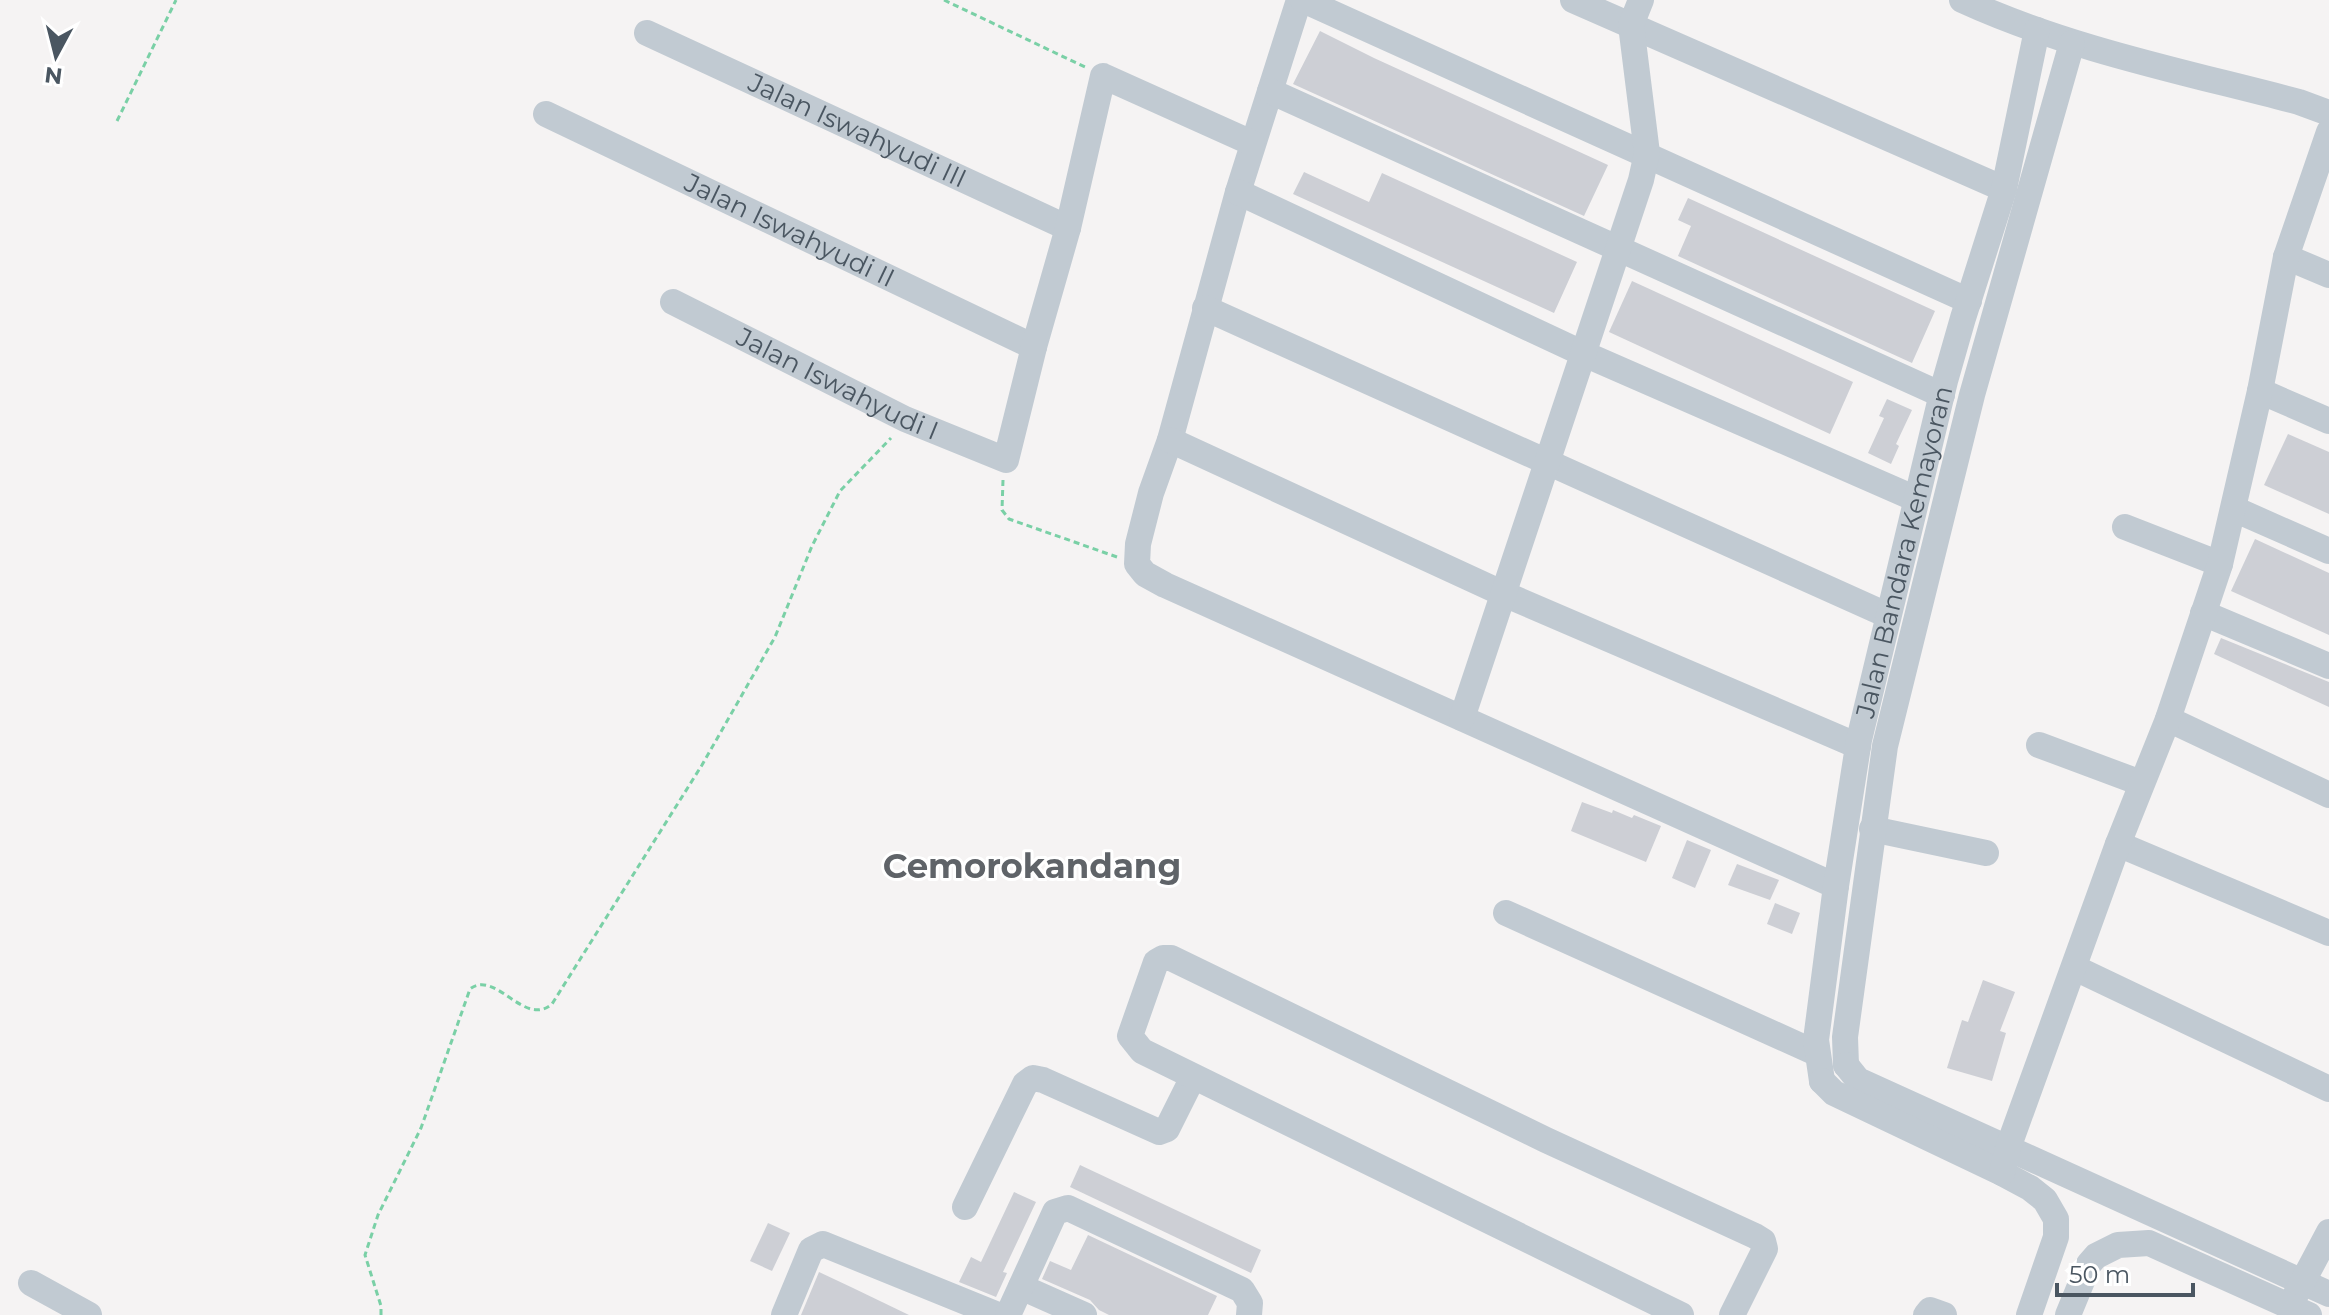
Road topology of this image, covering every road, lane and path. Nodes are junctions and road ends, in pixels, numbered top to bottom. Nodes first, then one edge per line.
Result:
1 (176, 0) edge
2 (944, 0) edge
3 (1301, 0) edge
4 (1573, 0) edge
5 (1641, 0) edge
6 (1962, 0) edge
7 (1994, 7) edge
8 (1631, 25) junction
9 (2037, 30) junction
10 (647, 33) dead end
11 (2072, 43) junction
12 (1103, 76) junction
13 (1270, 91) junction
14 (2329, 113) edge
15 (546, 114) dead end
16 (117, 121) dead end
17 (2329, 132) edge
18 (1252, 143) junction
19 (1647, 153) junction
20 (2004, 189) junction
21 (1238, 192) junction
22 (1068, 228) junction
23 (1617, 250) junction
24 (2286, 257) junction
25 (2329, 275) edge
26 (1969, 301) junction
27 (673, 302) dead end
28 (1205, 308) junction
29 (1034, 347) junction
30 (1582, 353) junction
31 (2260, 391) junction
32 (1942, 395) junction
33 (905, 419) junction
34 (2329, 421) edge
35 (1170, 440) junction
36 (1006, 460) junction
37 (1549, 463) junction
38 (1916, 499) junction
39 (2234, 509) junction
40 (2125, 527) dead end
41 (2329, 551) edge
42 (1137, 564) junction
43 (2220, 564) junction
44 (1504, 594) junction
45 (2203, 613) junction
46 (1887, 615) junction
47 (2329, 666) edge
48 (1462, 718) junction
49 (2168, 719) junction
50 (2039, 745) dead end
51 (1858, 746) junction
52 (2141, 783) junction
53 (2329, 795) edge
54 (1872, 829) junction
55 (2118, 844) junction
56 (1986, 853) dead end
57 (1836, 886) junction
58 (1506, 913) dead end
59 (2329, 933) edge
60 (2075, 968) junction
61 (1816, 1053) junction
62 (1846, 1065) junction
63 (1193, 1077) junction
64 (1822, 1081) junction
65 (2329, 1089) edge
66 (2005, 1160) junction
67 (965, 1207) dead end
68 (2161, 1218) junction
69 (2329, 1232) edge
70 (2149, 1243) junction
71 (2302, 1282) junction
72 (31, 1283) dead end
73 (1021, 1287) junction
74 (2329, 1294) edge
75 (2294, 1312) edge
76 (89, 1315) edge
77 (381, 1315) edge
78 (784, 1315) edge
79 (998, 1315) edge
80 (1008, 1315) edge
81 (1084, 1315) edge
82 (1249, 1315) edge
83 (1681, 1315) edge
84 (1732, 1315) edge
85 (1926, 1315) edge
86 (1944, 1315) edge
87 (2029, 1315) edge
88 (2068, 1315) edge

1 - 16 path
2 - 12 path
3 - 13 street
3 - 19 street
4 - 8 street
5 - 8 street
6 - 7 street
7 - 9 street
8 - 19 street
8 - 20 street
9 - 11 street
9 - 20 street, Jalan Bandara Kemayoran
10 - 22 street, Jalan Iswahyudi III
11 - 14 street
11 - 54 street, Jalan Bandara Kemayoran
12 - 18 street
12 - 22 street
13 - 18 street
13 - 23 street
15 - 29 street, Jalan Iswahyudi II
17 - 24 street
18 - 21 street
19 - 23 street
19 - 26 street
20 - 26 street, Jalan Bandara Kemayoran
21 - 28 street
21 - 30 street
22 - 29 street
23 - 30 street
23 - 32 street
24 - 25 street
24 - 31 street
26 - 32 street, Jalan Bandara Kemayoran
27 - 33 street, Jalan Iswahyudi I
28 - 35 street
28 - 37 street
29 - 36 street
30 - 37 street
30 - 38 street
31 - 34 street
31 - 39 street
32 - 38 street, Jalan Bandara Kemayoran
33 - 36 street, Jalan Iswahyudi I
33 - 77 path
35 - 42 street
35 - 44 street
36 - 42 path
37 - 44 street
37 - 46 street
38 - 46 street, Jalan Bandara Kemayoran
39 - 41 street
39 - 43 street
40 - 43 street
42 - 48 street
43 - 45 street
44 - 48 street
44 - 51 street
45 - 47 street
45 - 49 street
46 - 51 street, Jalan Bandara Kemayoran
48 - 57 street
49 - 52 street
49 - 53 street
50 - 52 street
51 - 57 street, Jalan Bandara Kemayoran
52 - 55 street
54 - 56 street
54 - 62 street, Jalan Bandara Kemayoran
55 - 59 street
55 - 60 street
57 - 61 street, Jalan Bandara Kemayoran
58 - 61 street
60 - 65 street
60 - 66 street
61 - 64 street, Jalan Bandara Kemayoran
62 - 64 street
62 - 66 street
63 - 67 street
63 - 83 street
63 - 84 street
64 - 66 street
66 - 68 street
66 - 87 street
68 - 70 street
68 - 71 street
69 - 71 street
70 - 75 street
70 - 88 street
71 - 74 street
71 - 75 street
72 - 76 street
73 - 80 street
73 - 81 street
73 - 82 street
78 - 79 street
85 - 86 street

